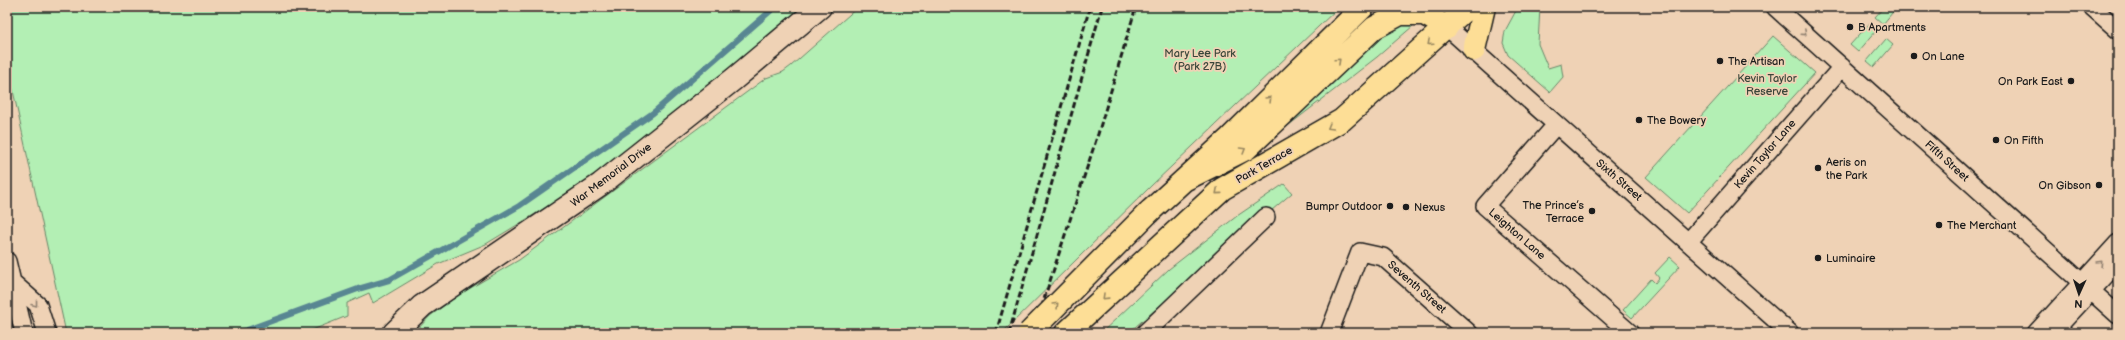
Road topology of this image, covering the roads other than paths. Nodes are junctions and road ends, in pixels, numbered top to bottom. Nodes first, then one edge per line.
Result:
1 (820, 7) edge
2 (1363, 7) edge
3 (1468, 7) edge
4 (1484, 7) edge
5 (1775, 7) edge
6 (2092, 7) edge
7 (1447, 27) junction
8 (2118, 30) edge
9 (1474, 50) junction
10 (1842, 67) junction
11 (1556, 125) junction
12 (1184, 180) junction
13 (1266, 217) dead end
14 (1689, 241) junction
15 (2118, 243) edge
16 (7, 261) edge
17 (2118, 262) edge
18 (12, 282) junction
19 (2086, 286) junction
20 (2118, 315) edge
21 (24, 333) edge
22 (47, 333) edge
23 (394, 333) edge
24 (1029, 333) edge
25 (1066, 333) edge
26 (1145, 333) edge
27 (1330, 333) edge
28 (1469, 333) edge
29 (1630, 333) edge
30 (1790, 333) edge
31 (2036, 333) edge
32 (2052, 333) edge

1 - 23 street, War Memorial Drive
12 -> 2 highway
3 - 7 highway, Park Terrace
4 - 9 highway
5 -> 10 street, Fifth Street
6 - 8 street
7 - 9 street, Sixth Street
12 -> 7 highway
7 -> 25 highway, Park Terrace
9 - 11 street, Sixth Street
10 - 14 street, Kevin Taylor Lane
10 - 19 street, Fifth Street
11 - 14 street, Sixth Street
11 - 29 street, Leighton Lane
24 -> 12 highway, bridge
13 - 26 street
14 - 30 street, Sixth Street
19 -> 15 street
16 - 18 street
17 - 19 street
18 - 21 street
18 -> 22 street
19 - 20 street, Fifth Street
19 - 31 street
19 - 32 street
27 - 28 street, Seventh Street

